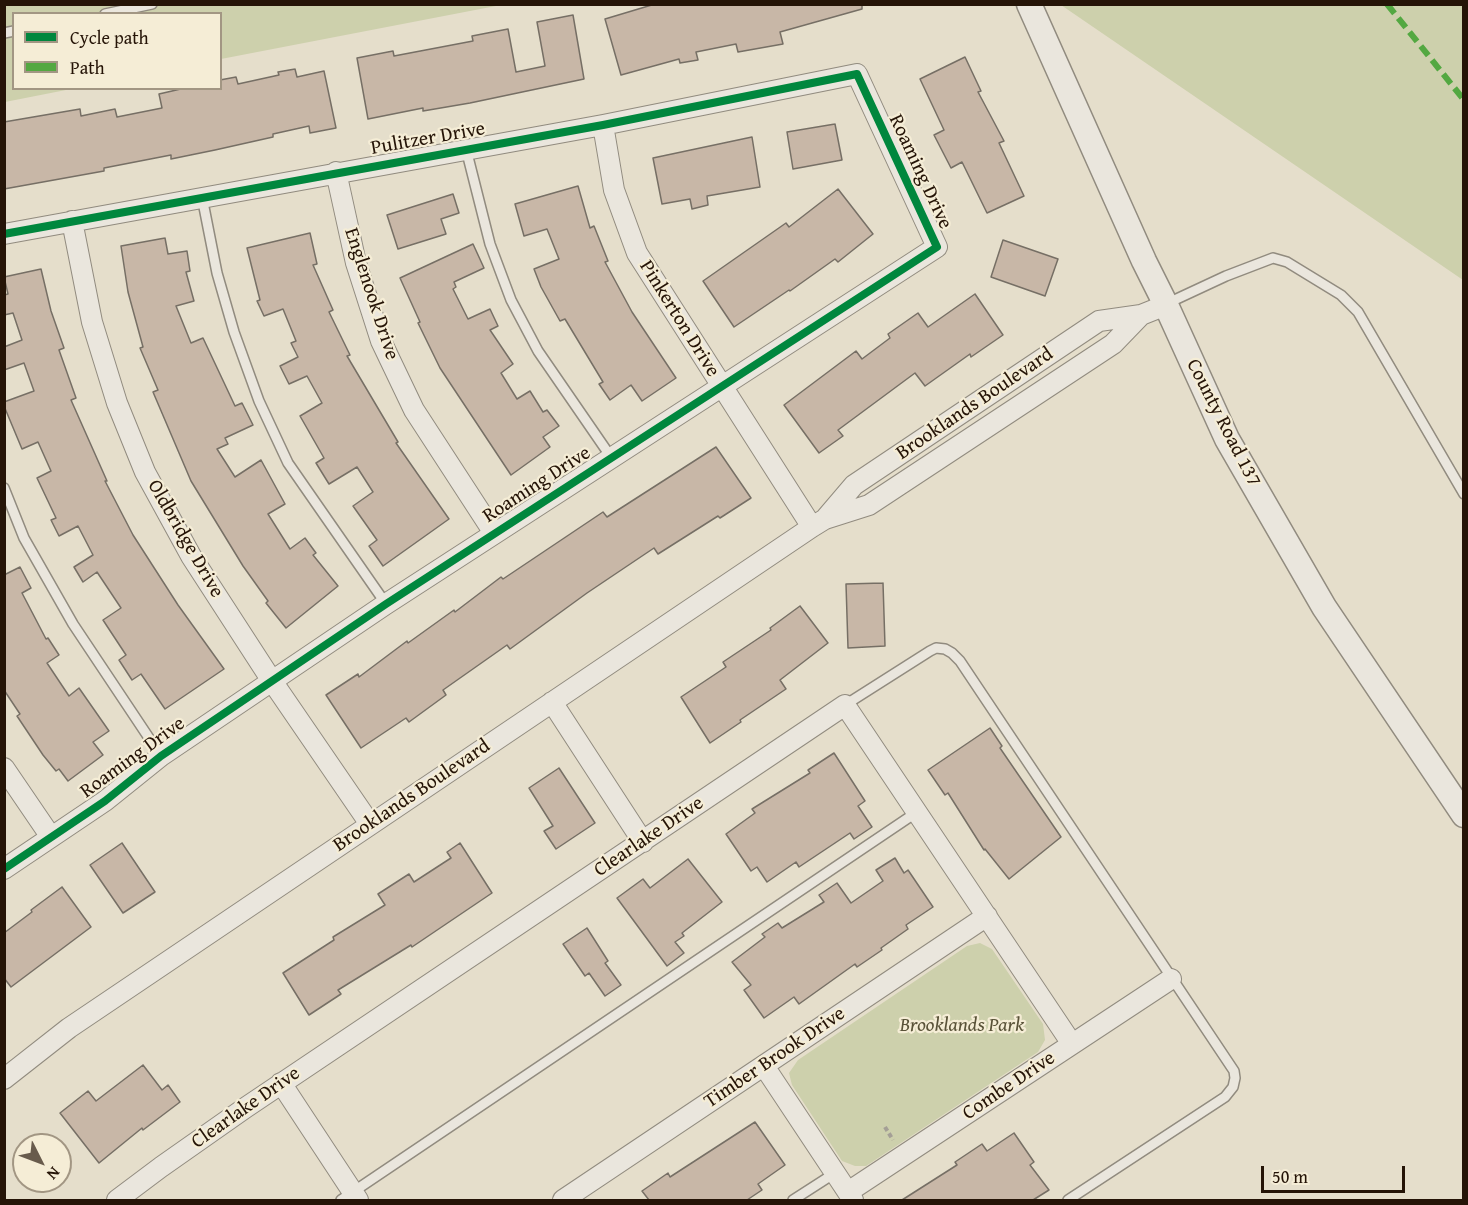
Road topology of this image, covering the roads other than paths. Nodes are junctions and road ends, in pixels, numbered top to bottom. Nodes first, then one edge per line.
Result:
1 (152, 4) edge
2 (1029, 4) edge
3 (114, 12) edge
4 (857, 74) joint
5 (603, 125) junction
6 (466, 149) junction
7 (336, 172) junction
8 (202, 197) junction
9 (72, 221) junction
10 (4, 234) edge
11 (1166, 304) junction
12 (721, 386) junction
13 (611, 457) junction
14 (4, 488) edge
15 (1464, 494) edge
16 (819, 523) junction
17 (494, 533) junction
18 (386, 603) junction
19 (272, 681) junction
20 (552, 702) junction
21 (845, 705) junction
22 (160, 756) junction
23 (4, 768) edge
24 (916, 812) junction
25 (1464, 815) edge
26 (370, 824) junction
27 (51, 837) junction
28 (644, 842) junction
29 (4, 869) edge
30 (987, 916) junction
31 (1171, 979) junction
32 (1072, 1044) junction
33 (764, 1066) junction
34 (4, 1079) edge
35 (281, 1083) junction
36 (835, 1173) junction
37 (850, 1196) edge
38 (351, 1198) edge
39 (117, 1200) edge
40 (563, 1200) edge
41 (793, 1200) edge
42 (1068, 1200) edge

1 - 3 lane
2 - 11 street, County Road 137
4 - 5 street, Pulitzer Drive
4 - 12 street, Roaming Drive
5 - 6 street, Pulitzer Drive
5 - 12 street, Pinkerton Drive
6 - 7 street, Pulitzer Drive
6 - 13 lane
7 - 8 street, Pulitzer Drive
7 - 17 street, Englenook Drive
8 - 9 street, Pulitzer Drive
8 - 18 lane
9 - 10 street, Pulitzer Drive
9 - 19 street, Oldbridge Drive
11 - 15 lane
11 - 16 street, Brooklands Boulevard
11 - 25 street, County Road 137
12 - 13 street, Roaming Drive
12 - 16 street, Pinkerton Drive
13 - 17 street, Roaming Drive
14 - 22 lane
16 - 20 street, Brooklands Boulevard
17 - 18 street, Roaming Drive
18 - 19 street, Roaming Drive
19 - 22 street, Roaming Drive
19 - 26 street, Oldbridge Drive
20 - 26 street, Brooklands Boulevard
20 - 28 street
21 - 24 street
21 - 28 street, Clearlake Drive
21 - 31 lane
22 - 27 street, Roaming Drive
23 - 27 street
24 - 30 street
24 - 38 lane
26 - 34 street, Brooklands Boulevard
27 - 29 street, Roaming Drive
28 - 35 street, Clearlake Drive
30 - 32 street
30 - 33 street, Timber Brook Drive
31 - 32 street, Combe Drive
31 - 42 lane
32 - 37 street, Combe Drive
33 - 36 street
33 - 40 street, Timber Brook Drive
35 - 38 street
35 - 39 street, Clearlake Drive
36 - 37 street
36 - 41 lane

